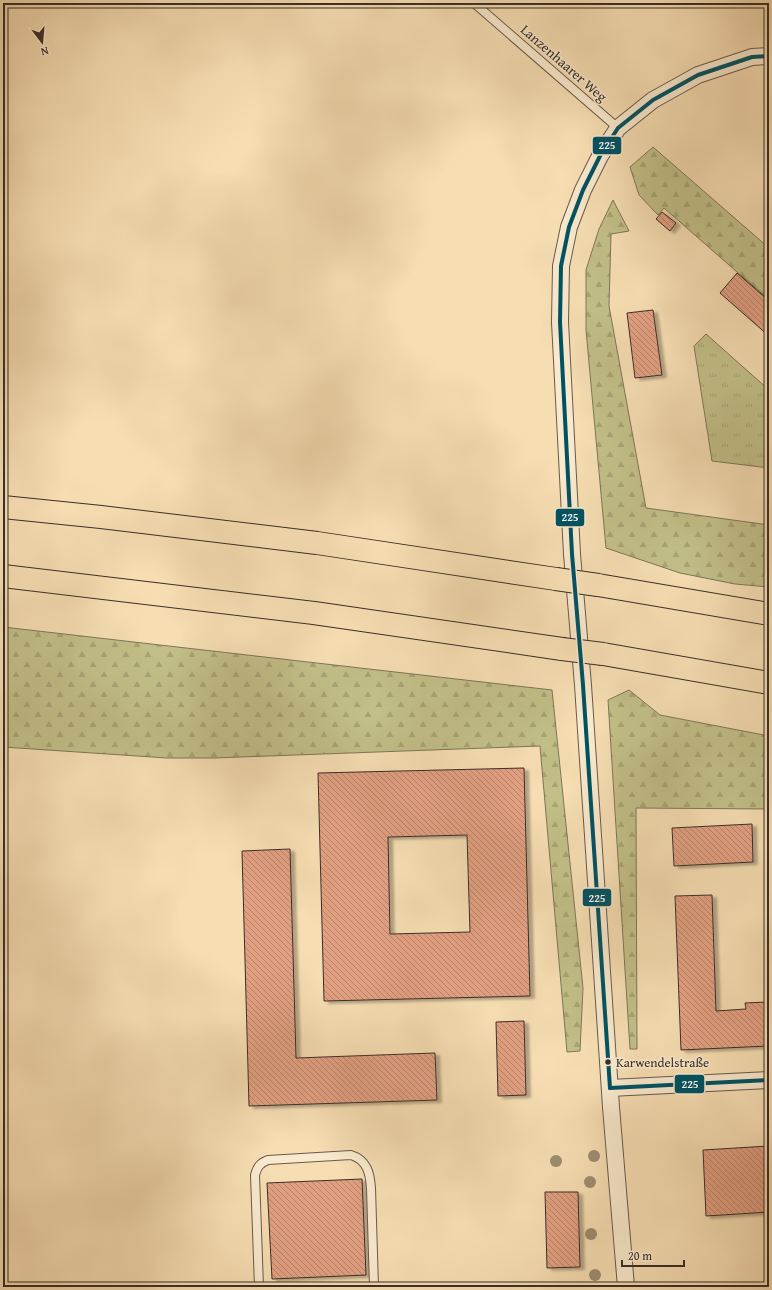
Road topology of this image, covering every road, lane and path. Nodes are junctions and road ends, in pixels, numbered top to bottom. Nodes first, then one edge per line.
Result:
1 (474, 3) edge
2 (769, 56) edge
3 (618, 128) junction
4 (3, 507) edge
5 (3, 576) edge
6 (769, 614) edge
7 (769, 683) edge
8 (769, 1080) edge
9 (610, 1088) junction
10 (259, 1287) edge
11 (374, 1287) edge
12 (626, 1287) edge

1 - 3 lane, Lanzenhaarer Weg
2 - 3 street
3 - 9 street
4 - 6 highway, bridge
5 - 7 highway, bridge
8 - 9 street
9 - 12 street
10 - 11 lane

